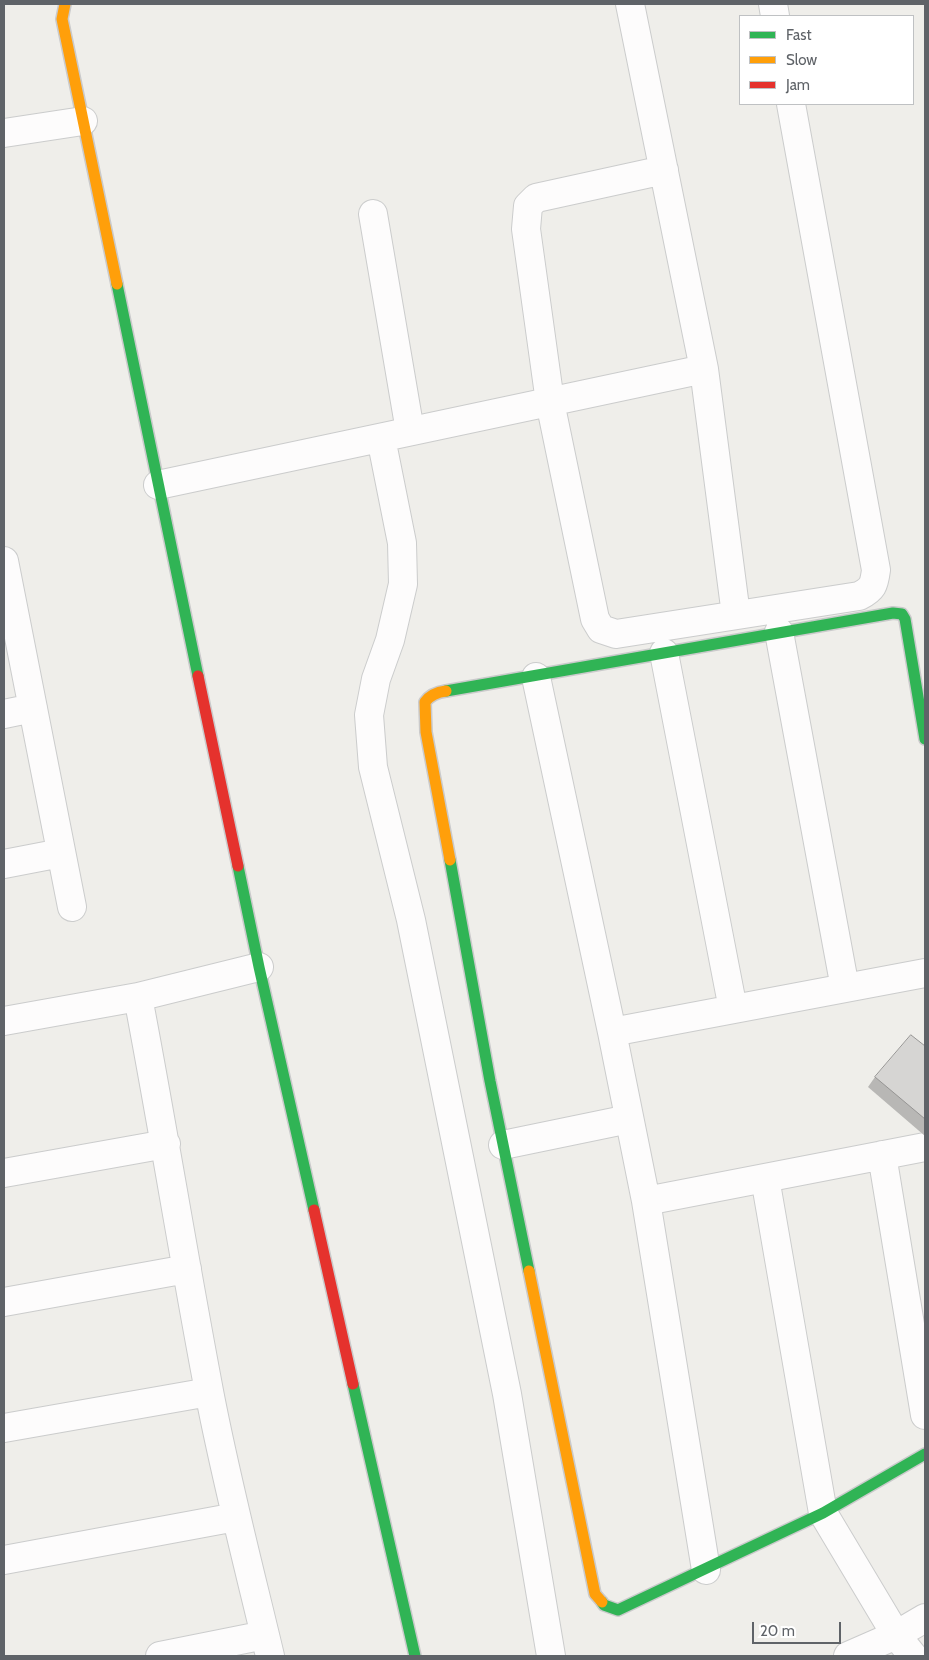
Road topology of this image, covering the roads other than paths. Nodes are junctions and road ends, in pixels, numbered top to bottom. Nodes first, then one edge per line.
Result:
1 (65, 4) edge
2 (630, 4) edge
3 (791, 105) edge
4 (83, 121) junction
5 (4, 133) edge
6 (664, 170) junction
7 (373, 214) dead end
8 (704, 370) junction
9 (550, 402) junction
10 (410, 431) junction
11 (381, 438) junction
12 (158, 485) junction
13 (4, 568) edge
14 (736, 614) junction
15 (779, 632) junction
16 (664, 653) junction
17 (536, 677) junction
18 (33, 708) junction
19 (4, 714) edge
20 (925, 739) edge
21 (61, 854) junction
22 (4, 864) edge
23 (72, 907) dead end
24 (259, 967) junction
25 (925, 973) edge
26 (845, 988) junction
27 (138, 997) junction
28 (733, 1009) junction
29 (4, 1021) edge
30 (612, 1032) junction
31 (629, 1119) junction
32 (166, 1144) junction
33 (503, 1145) junction
34 (925, 1147) edge
35 (882, 1156) junction
36 (4, 1173) edge
37 (765, 1178) junction
38 (646, 1201) junction
39 (187, 1269) junction
40 (4, 1302) edge
41 (209, 1392) junction
42 (925, 1415) edge
43 (4, 1428) edge
44 (925, 1454) edge
45 (823, 1513) junction
46 (236, 1517) junction
47 (4, 1560) edge
48 (706, 1570) junction
49 (925, 1618) edge
50 (896, 1635) junction
51 (267, 1646) edge
52 (160, 1656) edge
53 (415, 1656) edge
54 (551, 1656) edge
55 (848, 1656) edge
56 (913, 1656) edge

1 - 4 street
2 - 6 street
3 - 14 street
4 - 5 street
4 - 12 street
6 - 8 street
6 - 9 street
7 - 10 street
8 - 9 street
8 - 14 street
9 - 10 street
9 - 14 street
10 - 11 street
11 - 12 street
11 - 54 street
12 - 24 street
13 - 18 street
15 - 16 street
15 - 20 street
15 - 26 street
16 - 17 street
16 - 28 street
17 - 30 street
17 - 33 street
18 - 19 street
18 - 21 street
21 - 22 street
21 - 23 street
24 - 27 street
24 - 53 street
25 - 26 street
26 - 28 street
27 - 29 street
27 - 32 street
28 - 30 street
30 - 31 street
31 - 33 street
31 - 38 street
32 - 36 street
32 - 39 street
33 - 48 street
34 - 35 street
35 - 37 street
35 - 42 street
37 - 38 street
37 - 45 street
38 - 48 street
39 - 40 street
39 - 41 street
41 - 43 street
41 - 46 street
44 - 45 street
45 - 48 street
45 - 50 street
46 - 47 street
46 - 51 street
49 - 50 street
50 - 55 street
50 - 56 street
51 - 52 street

